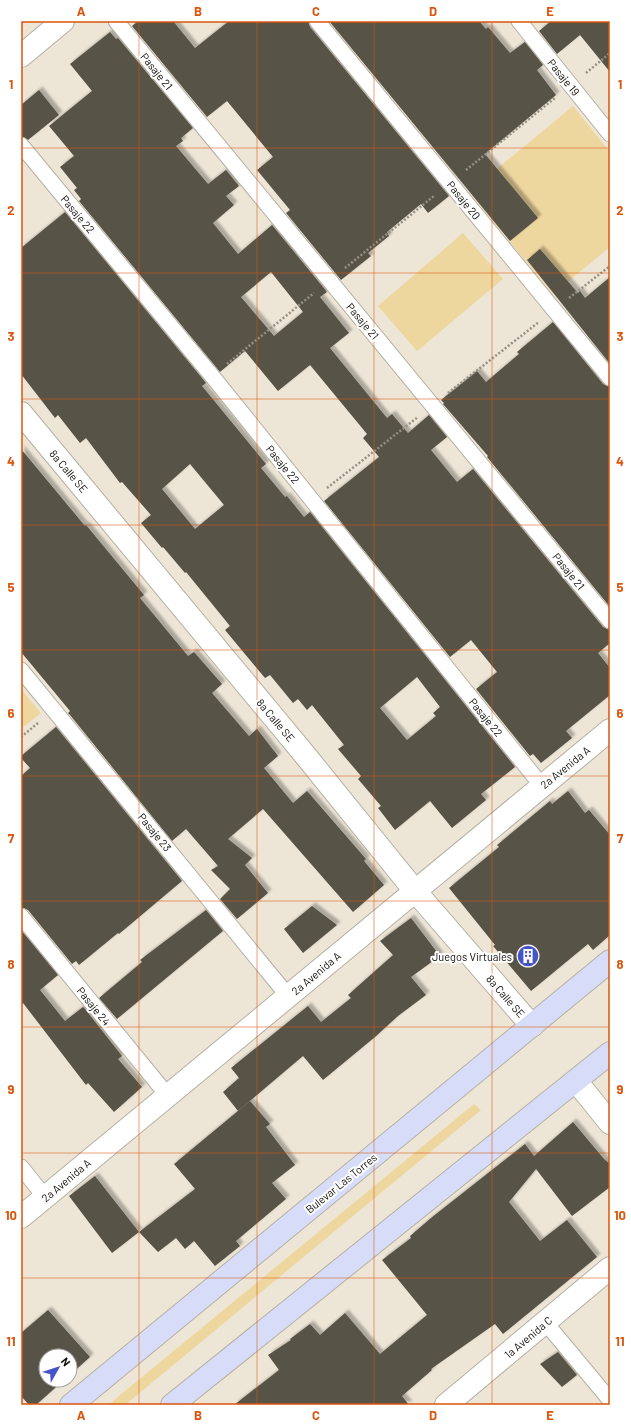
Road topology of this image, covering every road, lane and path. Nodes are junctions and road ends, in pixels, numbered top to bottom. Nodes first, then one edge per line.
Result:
1 (63, 21) edge
2 (116, 21) edge
3 (317, 21) edge
4 (519, 21) edge
5 (610, 53) edge
6 (21, 56) edge
7 (571, 85) junction
8 (610, 134) edge
9 (21, 145) edge
10 (450, 183) junction
11 (610, 266) edge
12 (330, 280) junction
13 (554, 310) junction
14 (212, 376) junction
15 (610, 378) edge
16 (432, 406) junction
17 (21, 413) edge
18 (312, 500) junction
19 (610, 621) edge
20 (21, 670) edge
21 (610, 730) edge
22 (542, 786) junction
23 (415, 891) junction
24 (21, 916) edge
25 (610, 961) edge
26 (288, 996) junction
27 (532, 1026) junction
28 (610, 1053) edge
29 (576, 1081) junction
30 (168, 1096) junction
31 (610, 1123) edge
32 (21, 1167) edge
33 (45, 1197) junction
34 (21, 1217) edge
35 (610, 1268) edge
36 (546, 1322) junction
37 (610, 1400) edge
38 (72, 1405) edge
39 (172, 1405) edge
40 (446, 1405) edge

1 - 6 street
2 - 12 lane, Pasaje 21
3 - 10 lane, Pasaje 20
4 - 7 lane, Pasaje 19
5 - 7 path
7 - 8 lane, Pasaje 19
7 - 10 path
9 - 14 lane, Pasaje 22
10 - 12 path
10 - 13 lane, Pasaje 20
11 - 13 path
12 - 14 path
12 - 16 lane, Pasaje 21
13 - 15 lane, Pasaje 20
13 - 16 path
14 - 18 lane, Pasaje 22
16 - 18 path
16 - 19 lane, Pasaje 21
17 - 23 street, 8a Calle SE
18 - 22 lane, Pasaje 22
20 - 26 lane, Pasaje 23
21 - 22 street, 2a Avenida A
22 - 23 street, 2a Avenida A
23 - 26 street, 2a Avenida A
23 - 27 street, 8a Calle SE
24 - 30 lane, Pasaje 24
25 - 27 street, Bulevar Las Torres
26 - 30 street, 2a Avenida A
27 - 38 street, Bulevar Las Torres
28 - 29 street
29 - 31 street
29 - 39 street
30 - 33 street, 2a Avenida A
32 - 33 lane
33 - 34 street, 2a Avenida A
35 - 36 street, 1a Avenida C
36 - 37 lane
36 - 40 street, 1a Avenida C

